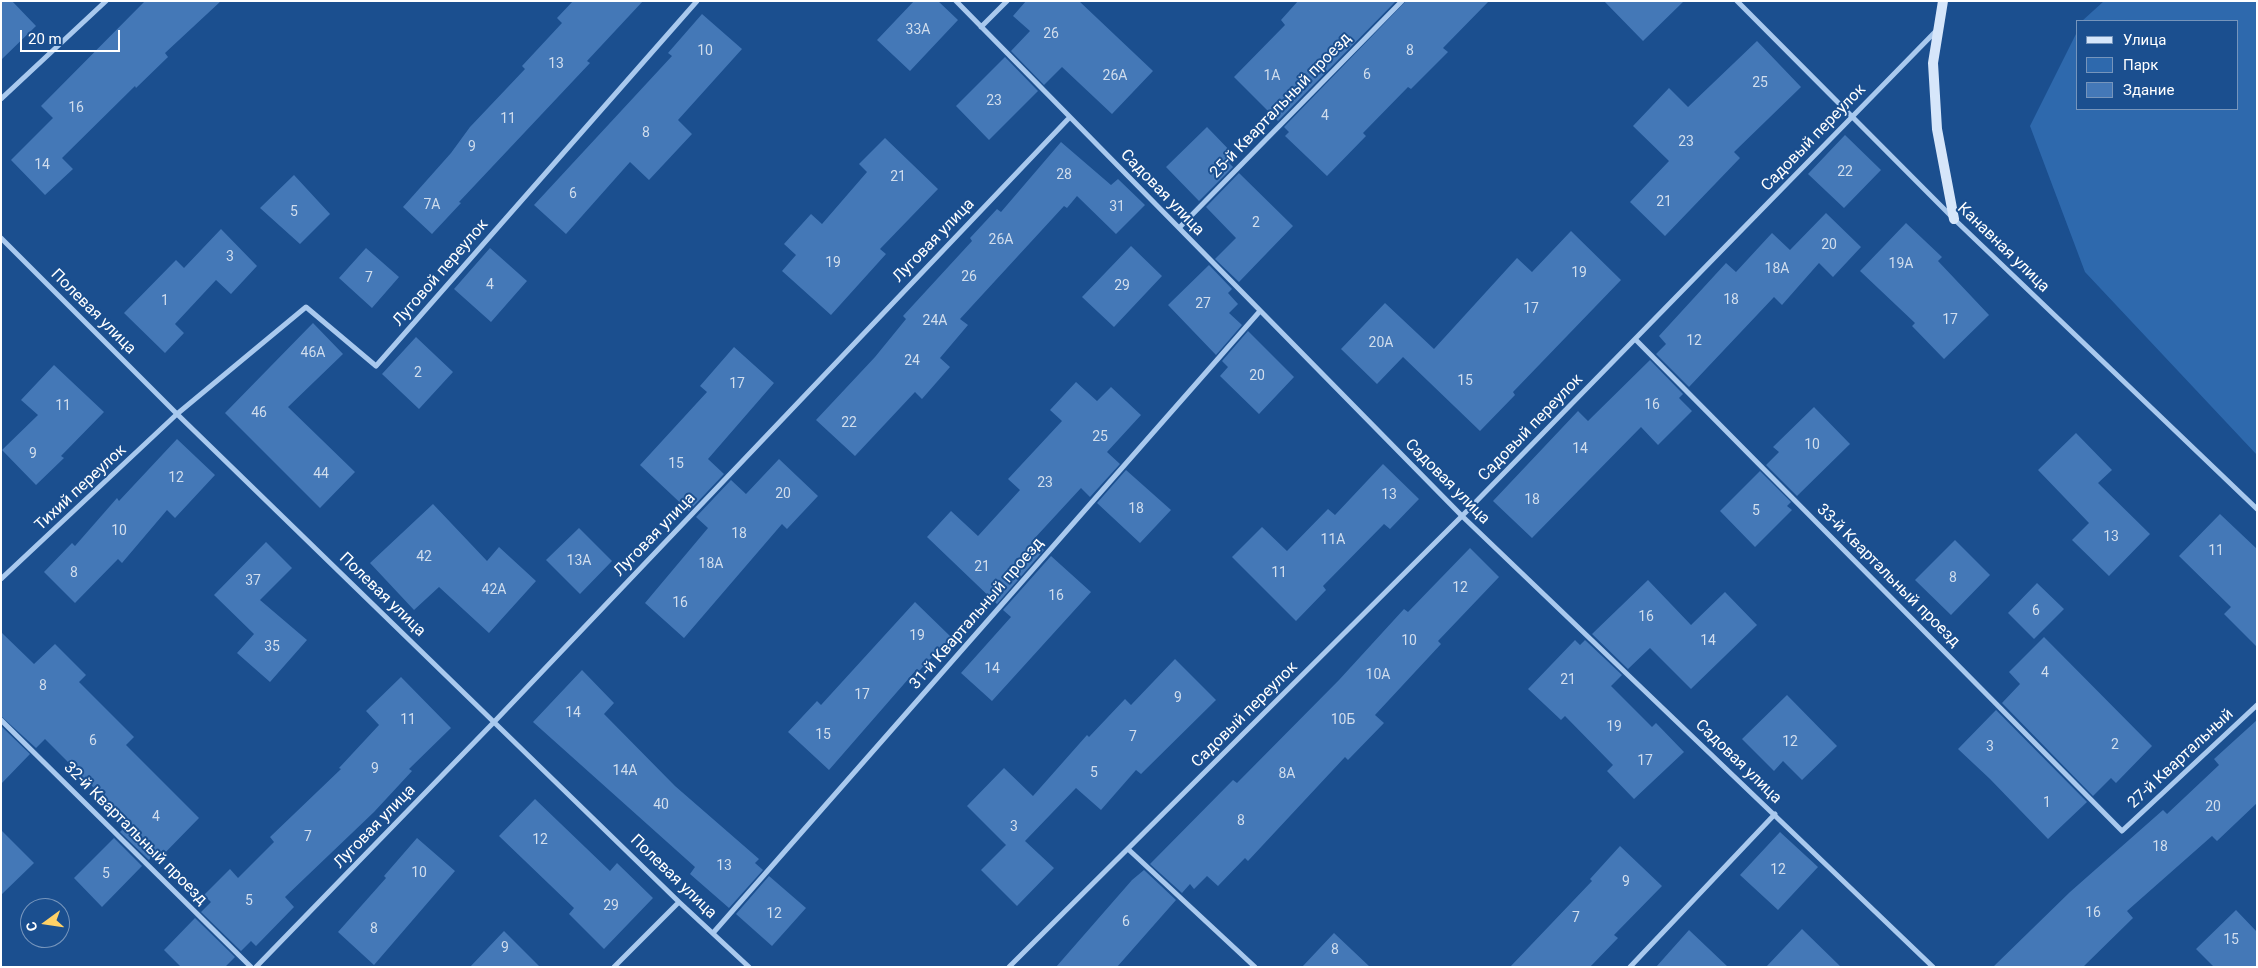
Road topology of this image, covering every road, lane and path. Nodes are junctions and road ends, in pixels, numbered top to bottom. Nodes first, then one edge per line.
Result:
1 (106, 1) edge
2 (697, 1) edge
3 (956, 1) edge
4 (1007, 1) edge
5 (1402, 1) edge
6 (1737, 1) edge
7 (1943, 1) edge
8 (981, 27) junction
9 (1938, 29) junction
10 (1, 99) edge
11 (1852, 116) junction
12 (1070, 117) junction
13 (1954, 219) junction
14 (1179, 228) junction
15 (1, 238) edge
16 (1260, 311) junction
17 (1635, 339) junction
18 (177, 414) junction
19 (2257, 509) edge
20 (1462, 516) junction
21 (1, 579) edge
22 (2257, 705) edge
23 (1, 720) edge
24 (495, 721) junction
25 (1775, 814) junction
26 (2122, 831) joint
27 (1128, 849) junction
28 (679, 902) junction
29 (714, 933) junction
30 (251, 967) edge
31 (256, 967) edge
32 (614, 967) edge
33 (749, 967) edge
34 (1009, 967) edge
35 (1255, 967) edge
36 (1630, 967) edge
37 (1933, 967) edge

1 - 10 street
2 - 18 street, Луговой переулок
3 - 8 street, Садовая улица
4 - 8 street
5 - 14 street, 25-й Квартальный проезд
6 - 11 street, Канавная улица
7 - 9 street
8 - 12 street, Садовая улица
9 - 11 street, Садовый переулок
9 - 13 street
11 - 13 street, Канавная улица
11 - 17 street, Садовый переулок
12 - 14 street, Садовая улица
12 - 24 street, Луговая улица
13 - 19 street, Канавная улица
14 - 16 street, Садовая улица
15 - 18 street, Полевая улица
16 - 20 street, Садовая улица
16 - 29 street, 31-й Квартальный проезд
17 - 20 street, Садовый переулок
17 - 26 street, 33-й Квартальный проезд
18 - 21 street, Тихий переулок
18 - 24 street, Полевая улица
20 - 25 street, Садовая улица
20 - 27 street, Садовый переулок
22 - 26 street, 27-й Квартальный
23 - 30 street, 32-й Квартальный проезд
24 - 28 street, Полевая улица
24 - 31 street, Луговая улица
25 - 36 street
25 - 37 street, Садовая улица
27 - 34 street, Садовый переулок
27 - 35 street
28 - 29 street, Полевая улица
28 - 32 street
29 - 33 street, Полевая улица

